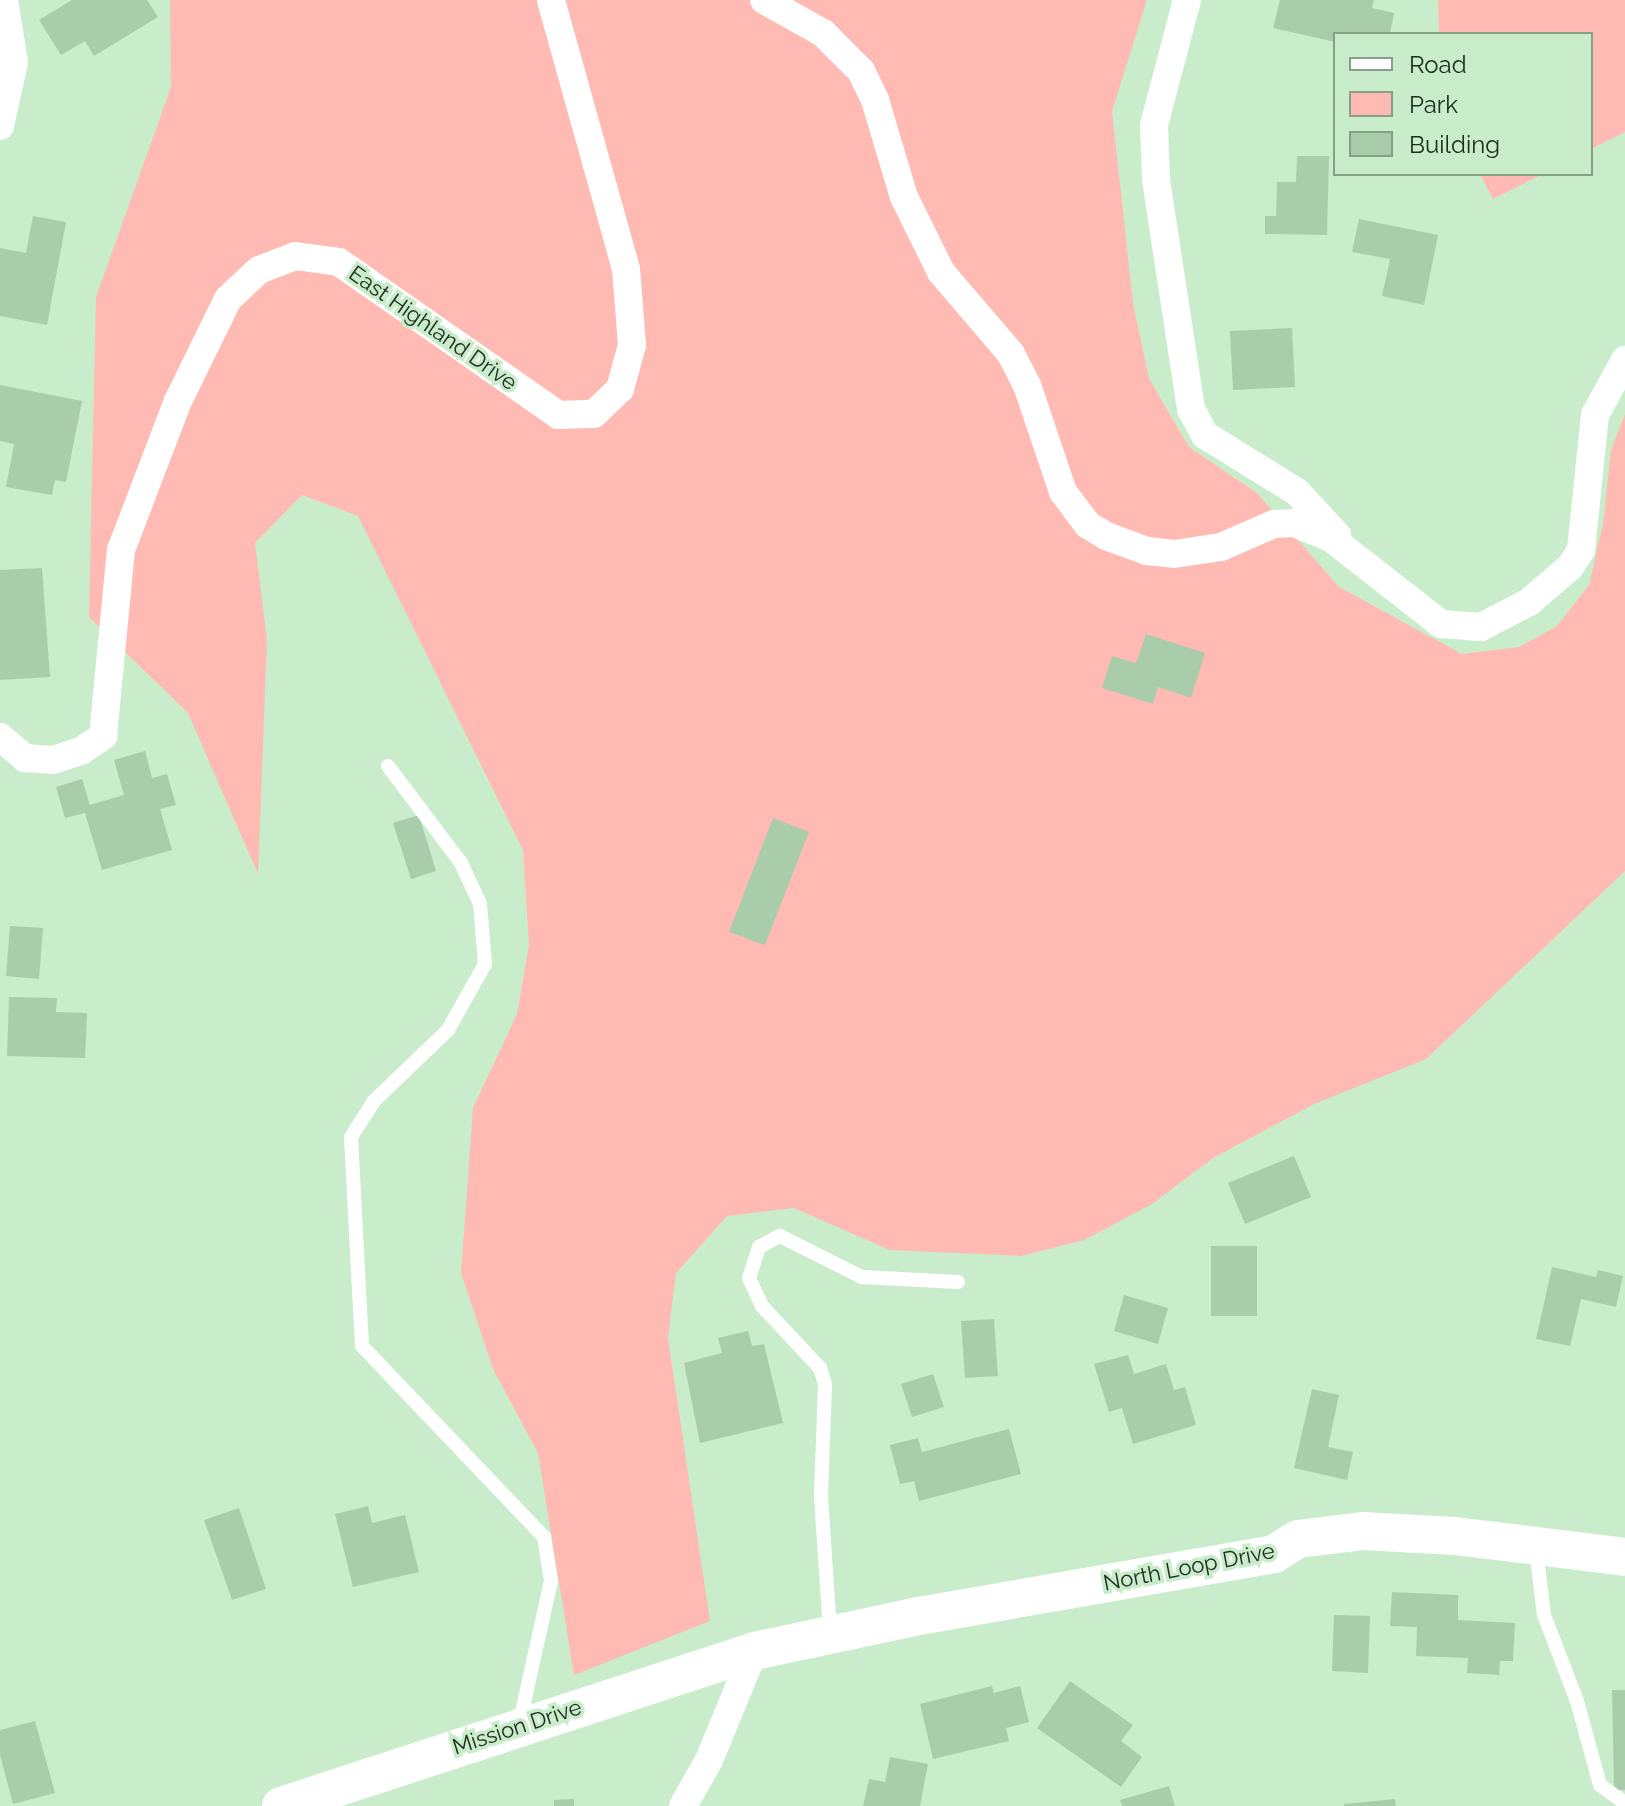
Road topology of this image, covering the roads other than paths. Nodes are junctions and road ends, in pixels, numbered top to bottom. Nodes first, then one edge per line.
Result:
1 (4, 0) edge
2 (551, 0) edge
3 (764, 0) edge
4 (1187, 0) edge
5 (0, 126) edge
6 (1625, 360) edge
7 (1372, 574) junction
8 (0, 737) edge
9 (388, 766) dead end
10 (958, 1282) dead end
11 (1536, 1549) junction
12 (1625, 1557) edge
13 (830, 1633) junction
14 (754, 1651) junction
15 (519, 1725) junction
16 (1625, 1803) edge
17 (281, 1806) edge
18 (683, 1806) edge

1 - 5 street
2 - 8 street, East Highland Drive
3 - 7 street
4 - 7 street
6 - 7 street
9 - 15 lane
10 - 13 lane
11 - 12 street, North Loop Drive
11 - 13 street, North Loop Drive
11 - 16 lane
13 - 14 street, North Loop Drive
14 - 15 street, Mission Drive
14 - 18 street
15 - 17 street, Mission Drive

